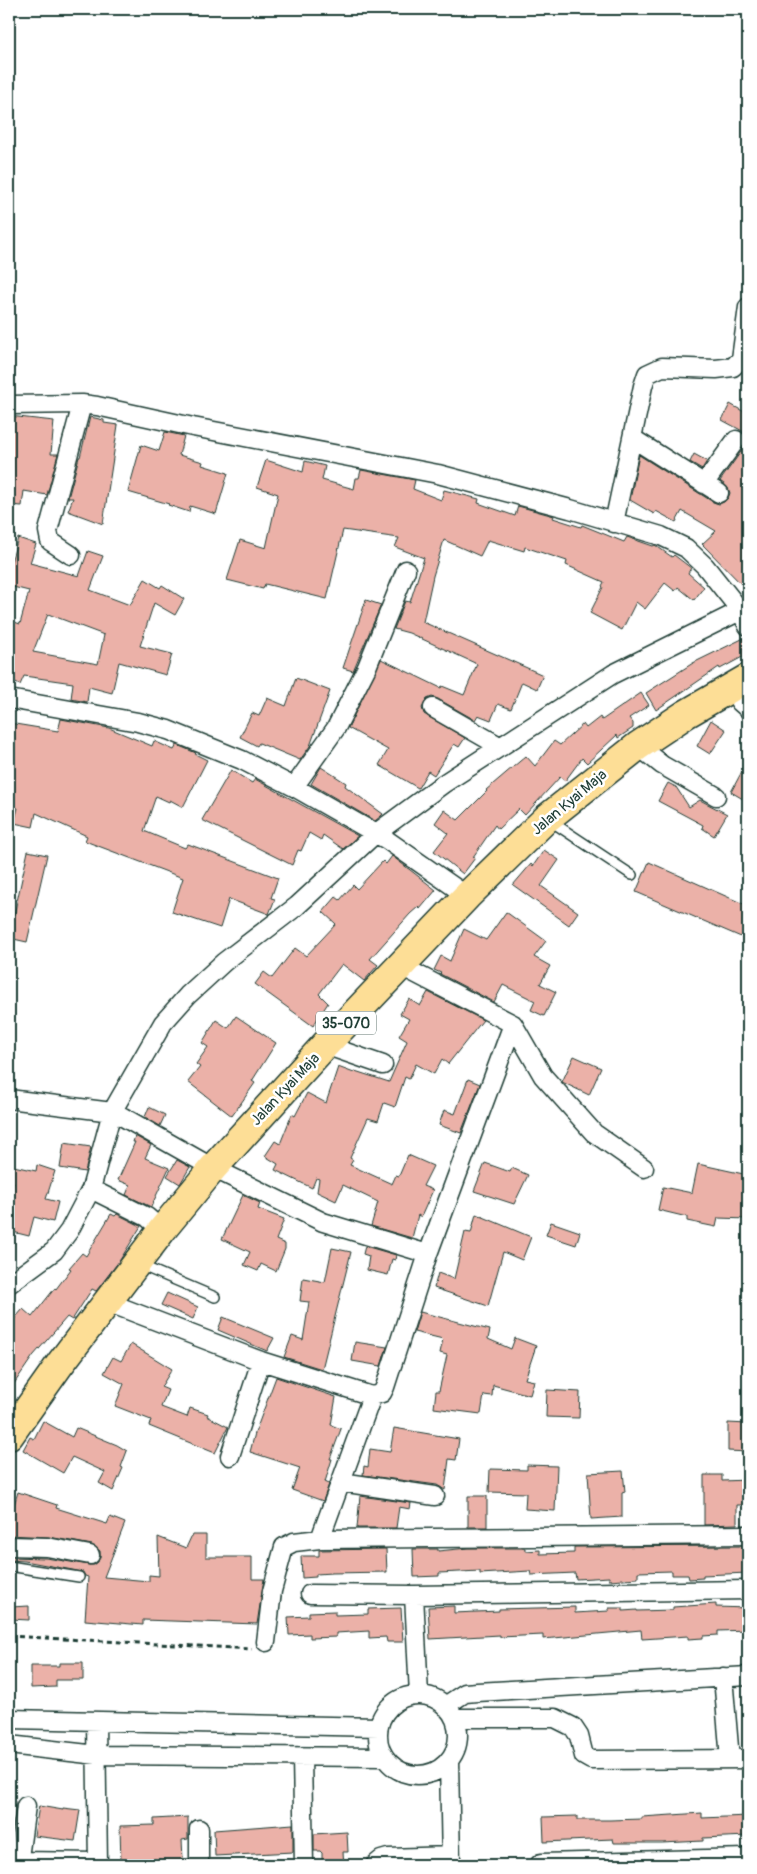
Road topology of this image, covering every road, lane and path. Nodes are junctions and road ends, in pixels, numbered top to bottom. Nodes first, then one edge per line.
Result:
1 (748, 307) edge
2 (746, 339) edge
3 (82, 404) junction
4 (9, 406) edge
5 (632, 438) junction
6 (736, 440) dead end
7 (614, 523) junction
8 (70, 555) dead end
9 (406, 570) dead end
10 (745, 616) edge
11 (740, 683) edge
12 (9, 699) edge
13 (433, 708) dead end
14 (748, 709) edge
15 (638, 746) junction
16 (501, 747) junction
17 (294, 787) junction
18 (716, 796) dead end
19 (546, 819) junction
20 (386, 841) junction
21 (632, 875) dead end
22 (467, 896) junction
23 (401, 966) junction
24 (513, 1024) junction
25 (325, 1045) junction
26 (383, 1064) dead end
27 (9, 1099) edge
28 (124, 1118) junction
29 (213, 1168) junction
30 (644, 1168) dead end
31 (100, 1193) junction
32 (162, 1230) junction
33 (428, 1254) junction
34 (137, 1264) junction
35 (9, 1284) edge
36 (215, 1297) dead end
37 (107, 1302) junction
38 (262, 1362) junction
39 (372, 1396) junction
40 (9, 1436) edge
41 (230, 1456) dead end
42 (341, 1482) junction
43 (435, 1496) dead end
44 (748, 1535) edge
45 (320, 1540) junction
46 (9, 1546) edge
47 (90, 1555) dead end
48 (9, 1566) edge
49 (79, 1577) dead end
50 (748, 1590) edge
51 (310, 1594) dead end
52 (414, 1595) junction
53 (9, 1636) edge
54 (266, 1642) joint
55 (723, 1676) junction
56 (748, 1676) edge
57 (419, 1695) junction
58 (450, 1712) junction
59 (9, 1719) edge
60 (96, 1721) junction
61 (379, 1727) junction
62 (9, 1745) edge
63 (97, 1754) junction
64 (302, 1757) junction
65 (385, 1757) junction
66 (730, 1759) junction
67 (748, 1759) edge
68 (449, 1760) junction
69 (26, 1806) dead end
70 (199, 1829) dead end
71 (748, 1858) edge
72 (451, 1861) edge
73 (18, 1863) edge
74 (98, 1863) edge
75 (636, 1864) edge
76 (199, 1865) edge
77 (304, 1865) edge
78 (375, 1865) edge
79 (539, 1865) edge

1 - 2 street
2 - 5 street
3 - 4 street
3 - 7 street
3 - 8 street
5 - 6 street
5 - 7 street
7 - 10 street
9 - 17 street
10 - 16 street
11 - 14 street
11 - 15 main road, Jalan Kyai Maja / 35-070
12 - 17 street
13 - 16 street
15 - 18 street
15 - 19 main road, Jalan Kyai Maja / 35-070
16 - 20 street
17 - 20 street
19 - 21 lane
19 - 22 main road, Jalan Kyai Maja / 35-070
20 - 22 street
20 - 28 street
22 - 23 main road, Jalan Kyai Maja / 35-070
23 - 24 street
23 - 25 main road, Jalan Kyai Maja / 35-070
24 - 30 street
24 - 33 street
25 - 26 street
25 - 29 main road, Jalan Kyai Maja / 35-070
27 - 28 street
28 - 29 street
28 - 31 street
29 - 32 main road, Jalan Kyai Maja / 35-070
29 - 33 street
31 - 32 street
31 - 35 street
32 - 34 main road, Jalan Kyai Maja / 35-070
33 - 39 street
34 - 36 lane
34 - 37 main road, Jalan Kyai Maja / 35-070
37 - 38 street
37 - 40 main road, Jalan Kyai Maja / 35-070
38 - 39 street
38 - 41 street
39 - 42 street
42 - 43 street
42 - 45 street
44 - 45 street
45 - 54 street
46 - 47 street
48 - 49 lane
50 - 52 street
51 - 52 street
52 - 57 street
53 - 54 path
55 - 56 street
55 - 58 street
55 - 66 street
57 - 58 street
57 - 61 street
58 - 66 street
58 - 68 street
59 - 60 street
60 - 61 street
60 - 63 street
61 - 65 street
62 - 63 street
63 - 64 street
63 - 74 street
64 - 65 street
64 - 77 street
65 - 68 street
66 - 67 street
68 - 72 street
69 - 73 street
70 - 76 street
71 - 75 street
72 - 78 street
73 - 74 street
75 - 79 street

